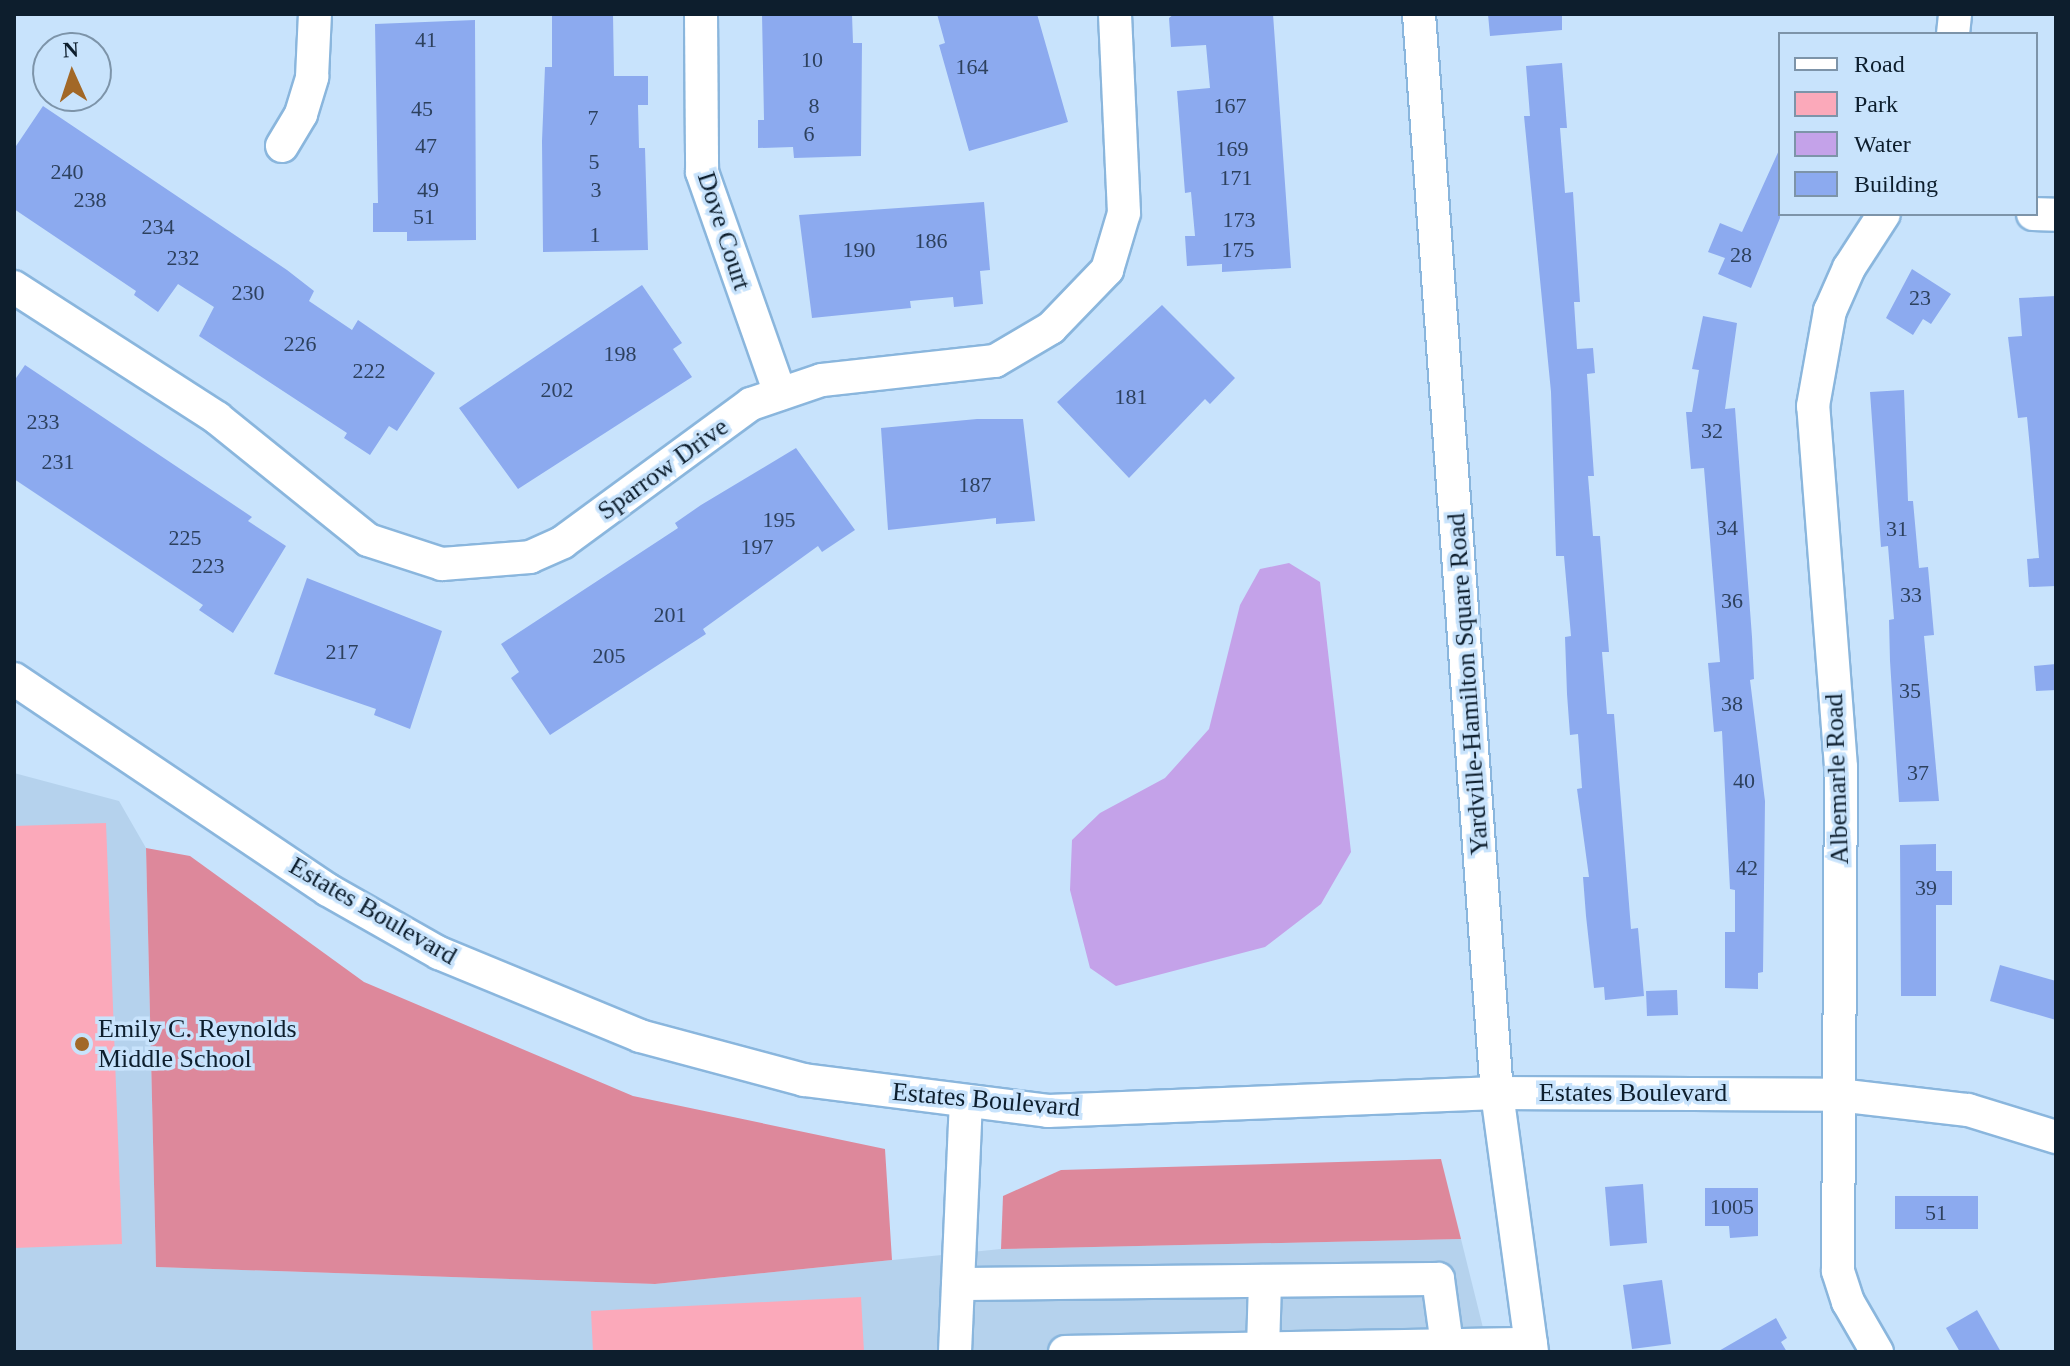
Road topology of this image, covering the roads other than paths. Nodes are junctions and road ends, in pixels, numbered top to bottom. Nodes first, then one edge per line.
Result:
1 (315, 14) edge
2 (701, 14) edge
3 (1115, 14) edge
4 (1419, 14) edge
5 (282, 146) dead end
6 (1883, 216) edge
7 (14, 287) edge
8 (780, 394) junction
9 (14, 679) edge
10 (1497, 1093) junction
11 (1838, 1095) junction
12 (966, 1101) junction
13 (2056, 1137) edge
14 (1265, 1281) junction
15 (958, 1284) junction
16 (1447, 1345) junction
17 (1532, 1348) edge
18 (1263, 1349) junction
19 (955, 1352) edge
20 (1065, 1352) edge
21 (1877, 1352) edge

1 - 5 street
2 - 8 street, Dove Court
3 - 8 street, Sparrow Drive
4 - 10 street, Yardville-Hamilton Square Road
6 - 11 street, Albemarle Road
7 - 8 street, Sparrow Drive
9 - 12 street, Estates Boulevard
10 - 11 street, Estates Boulevard
10 - 12 street, Estates Boulevard
10 - 17 street, Yardville-Hamilton Square Road
11 - 13 street, Estates Boulevard
11 - 21 street, Albemarle Road
12 - 15 street
14 - 15 street
14 - 16 street
14 - 18 street
15 - 19 street
16 - 17 street
16 - 18 street
18 - 20 street

